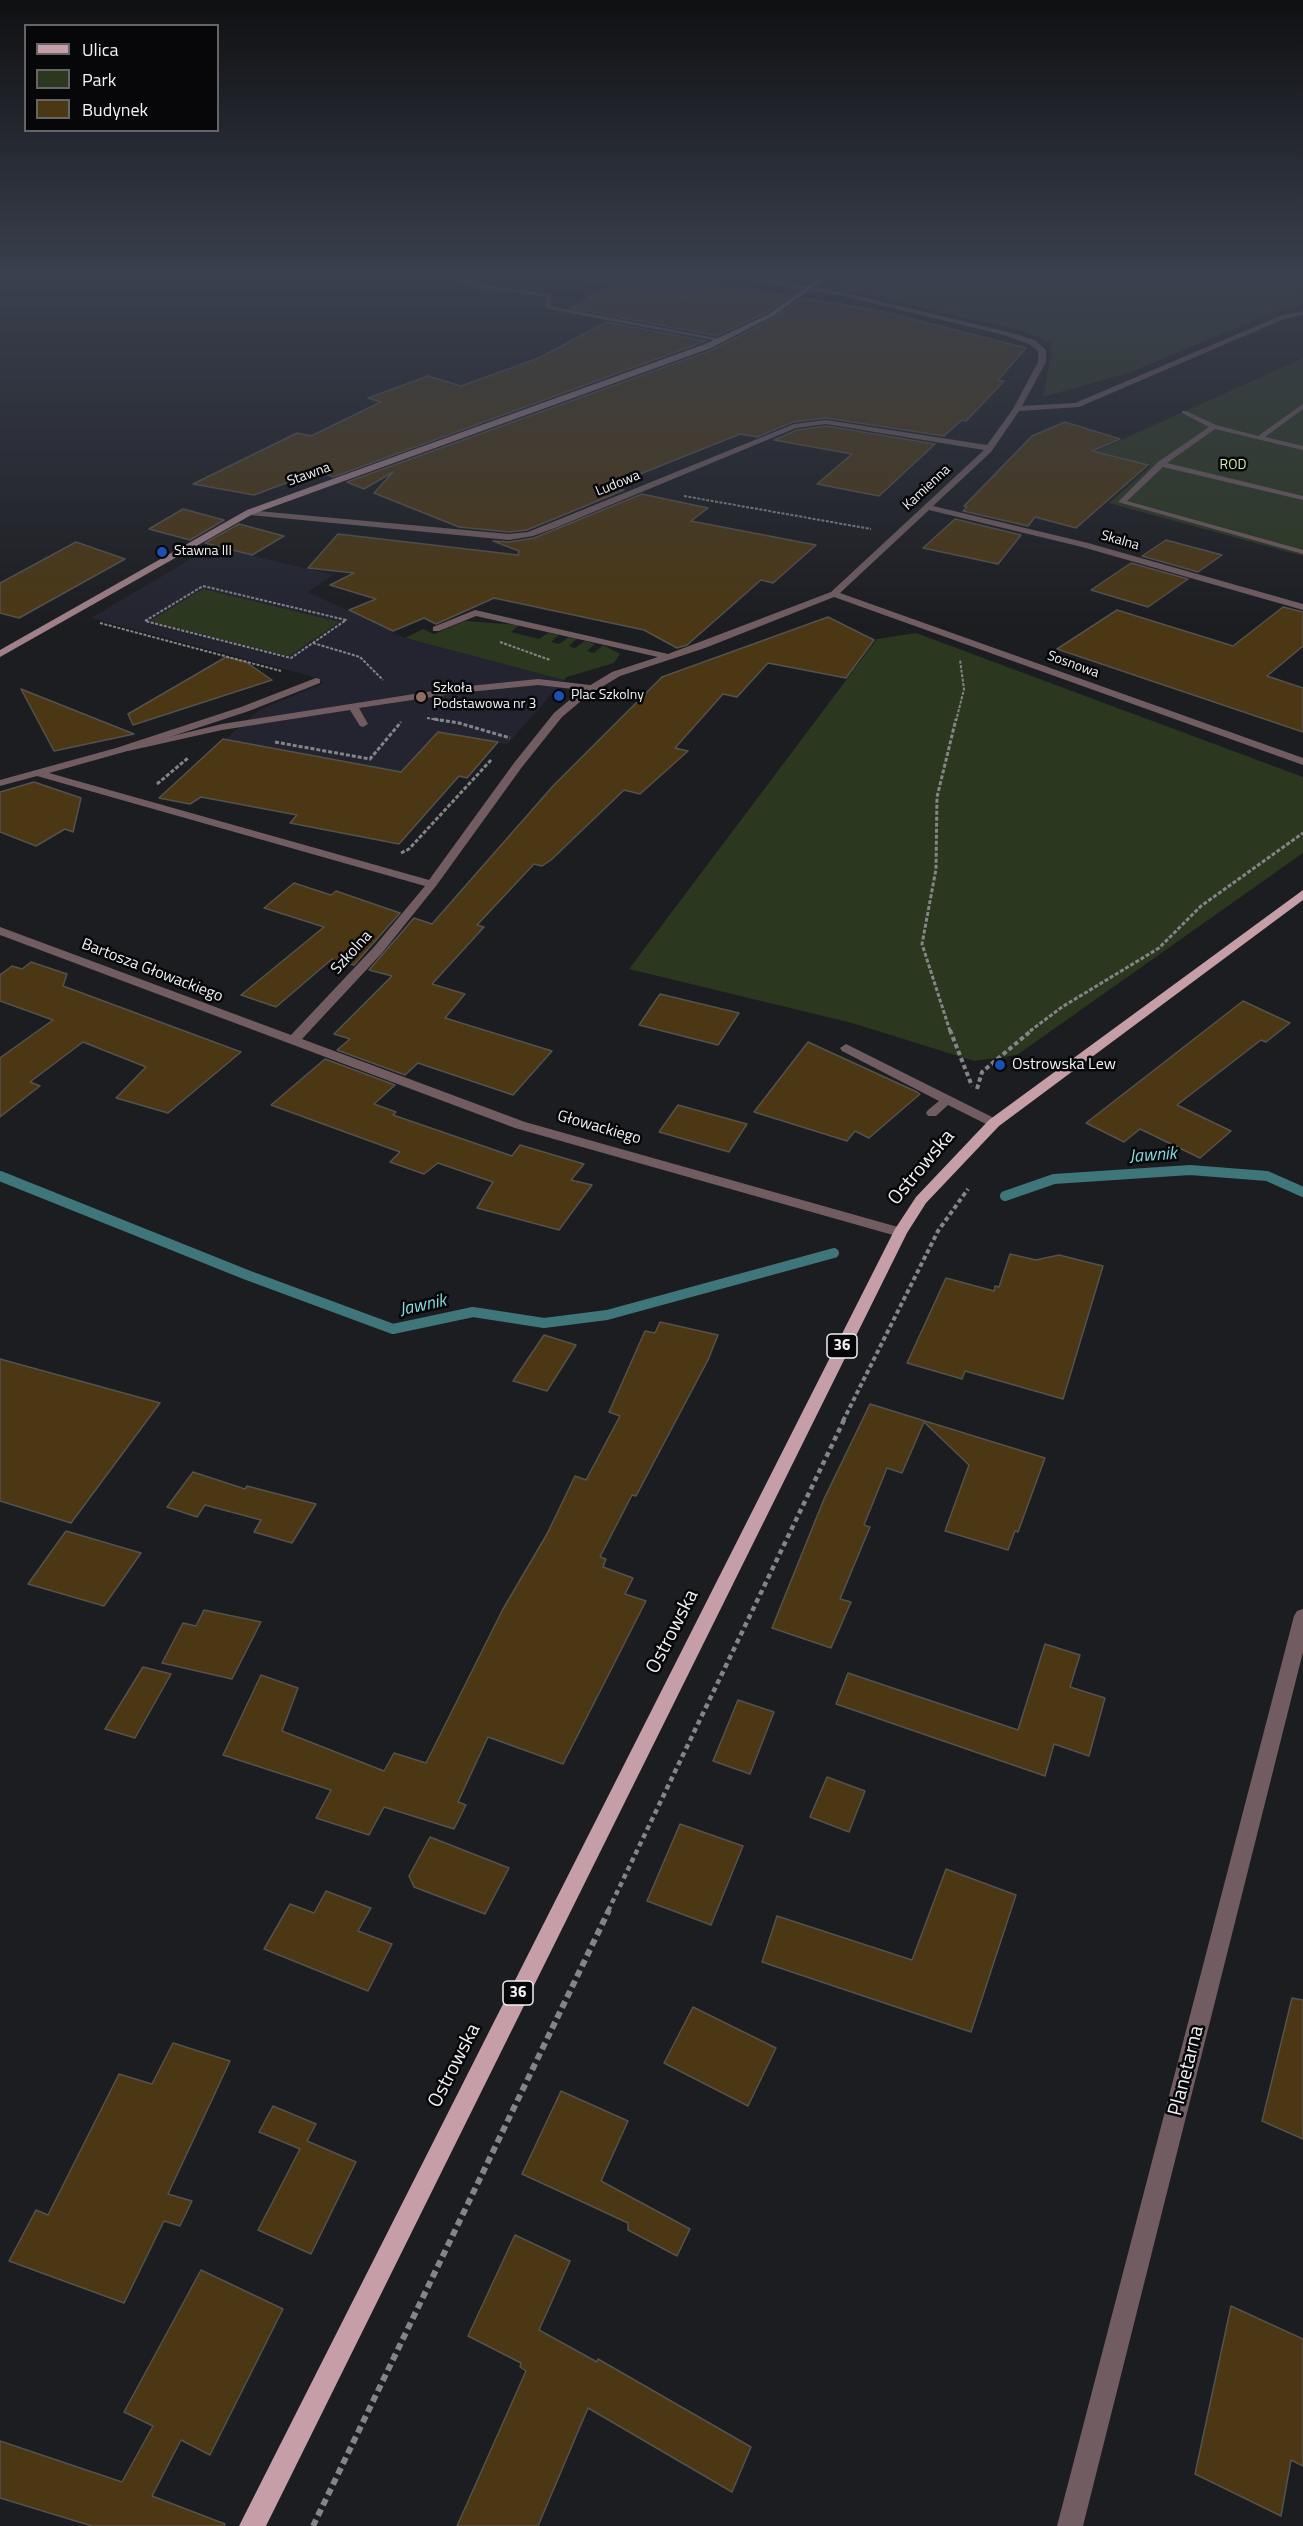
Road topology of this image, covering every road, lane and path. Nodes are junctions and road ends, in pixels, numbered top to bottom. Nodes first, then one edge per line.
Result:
1 (578, 393) edge
2 (1026, 393) edge
3 (1105, 393) edge
4 (1303, 406) edge
5 (1017, 409) junction
6 (1184, 412) dead end
7 (1214, 427) junction
8 (1259, 438) junction
9 (989, 448) junction
10 (1303, 448) edge
11 (1161, 464) junction
12 (642, 489) junction
13 (1303, 498) edge
14 (928, 507) junction
15 (250, 512) junction
16 (899, 534) junction
17 (1303, 552) edge
18 (834, 594) junction
19 (1303, 607) edge
20 (70, 615) junction
21 (436, 628) dead end
22 (962, 639) junction
23 (313, 643) junction
24 (0, 654) edge
25 (670, 657) junction
26 (316, 681) joint
27 (590, 688) junction
28 (401, 699) junction
29 (353, 706) junction
30 (407, 715) junction
31 (363, 724) dead end
32 (542, 735) junction
33 (266, 741) dead end
34 (120, 750) junction
35 (188, 757) dead end
36 (493, 757) dead end
37 (1303, 762) edge
38 (38, 773) junction
39 (0, 783) edge
40 (125, 798) junction
41 (1303, 833) edge
42 (379, 869) junction
43 (432, 884) junction
44 (1303, 894) edge
45 (0, 931) edge
46 (293, 1041) junction
47 (846, 1048) dead end
48 (947, 1101) junction
49 (932, 1113) dead end
50 (994, 1123) junction
51 (972, 1183) dead end
52 (900, 1232) junction
53 (1303, 1616) edge
54 (252, 2526) edge
55 (313, 2526) edge
56 (1070, 2526) edge

1 - 15 street, Stawna
2 - 5 street, Kamienna
3 - 5 street
4 - 8 lane
5 - 9 street, Kamienna
6 - 7 lane
7 - 8 lane
7 - 11 lane
8 - 10 lane
9 - 12 street, Ludowa
9 - 14 street, Kamienna
11 - 13 lane
11 - 17 lane
12 - 15 street, Ludowa
12 - 16 path
14 - 16 street, Kamienna
14 - 19 street, Skalna
15 - 20 street, Stawna
16 - 18 street, Kamienna
18 - 22 street, Sosnowa
18 - 25 street, Kamienna
20 - 24 street, Stawna
20 - 26 path
21 - 25 street
22 - 37 street, Sosnowa
22 - 41 path
23 - 23 path
23 - 28 path
25 - 27 street, Kamienna
26 - 34 street
27 - 28 lane
27 - 32 street, Kamienna
28 - 29 lane
28 - 30 path
29 - 31 lane
29 - 34 lane
30 - 32 path
30 - 33 path
32 - 43 street, Szkolna
34 - 38 street
35 - 40 path
36 - 42 path
38 - 39 street
38 - 40 street
40 - 42 street
42 - 43 street
43 - 46 street, Szkolna
44 - 50 main road, Ostrowska / 36
45 - 46 street, Bartosza Głowackiego
46 - 52 street, Głowackiego
47 - 48 lane
48 - 49 lane
48 - 50 lane
50 - 52 main road, Ostrowska / 36
51 - 55 path
52 - 54 main road, Ostrowska / 36
53 - 56 street, Planetarna

